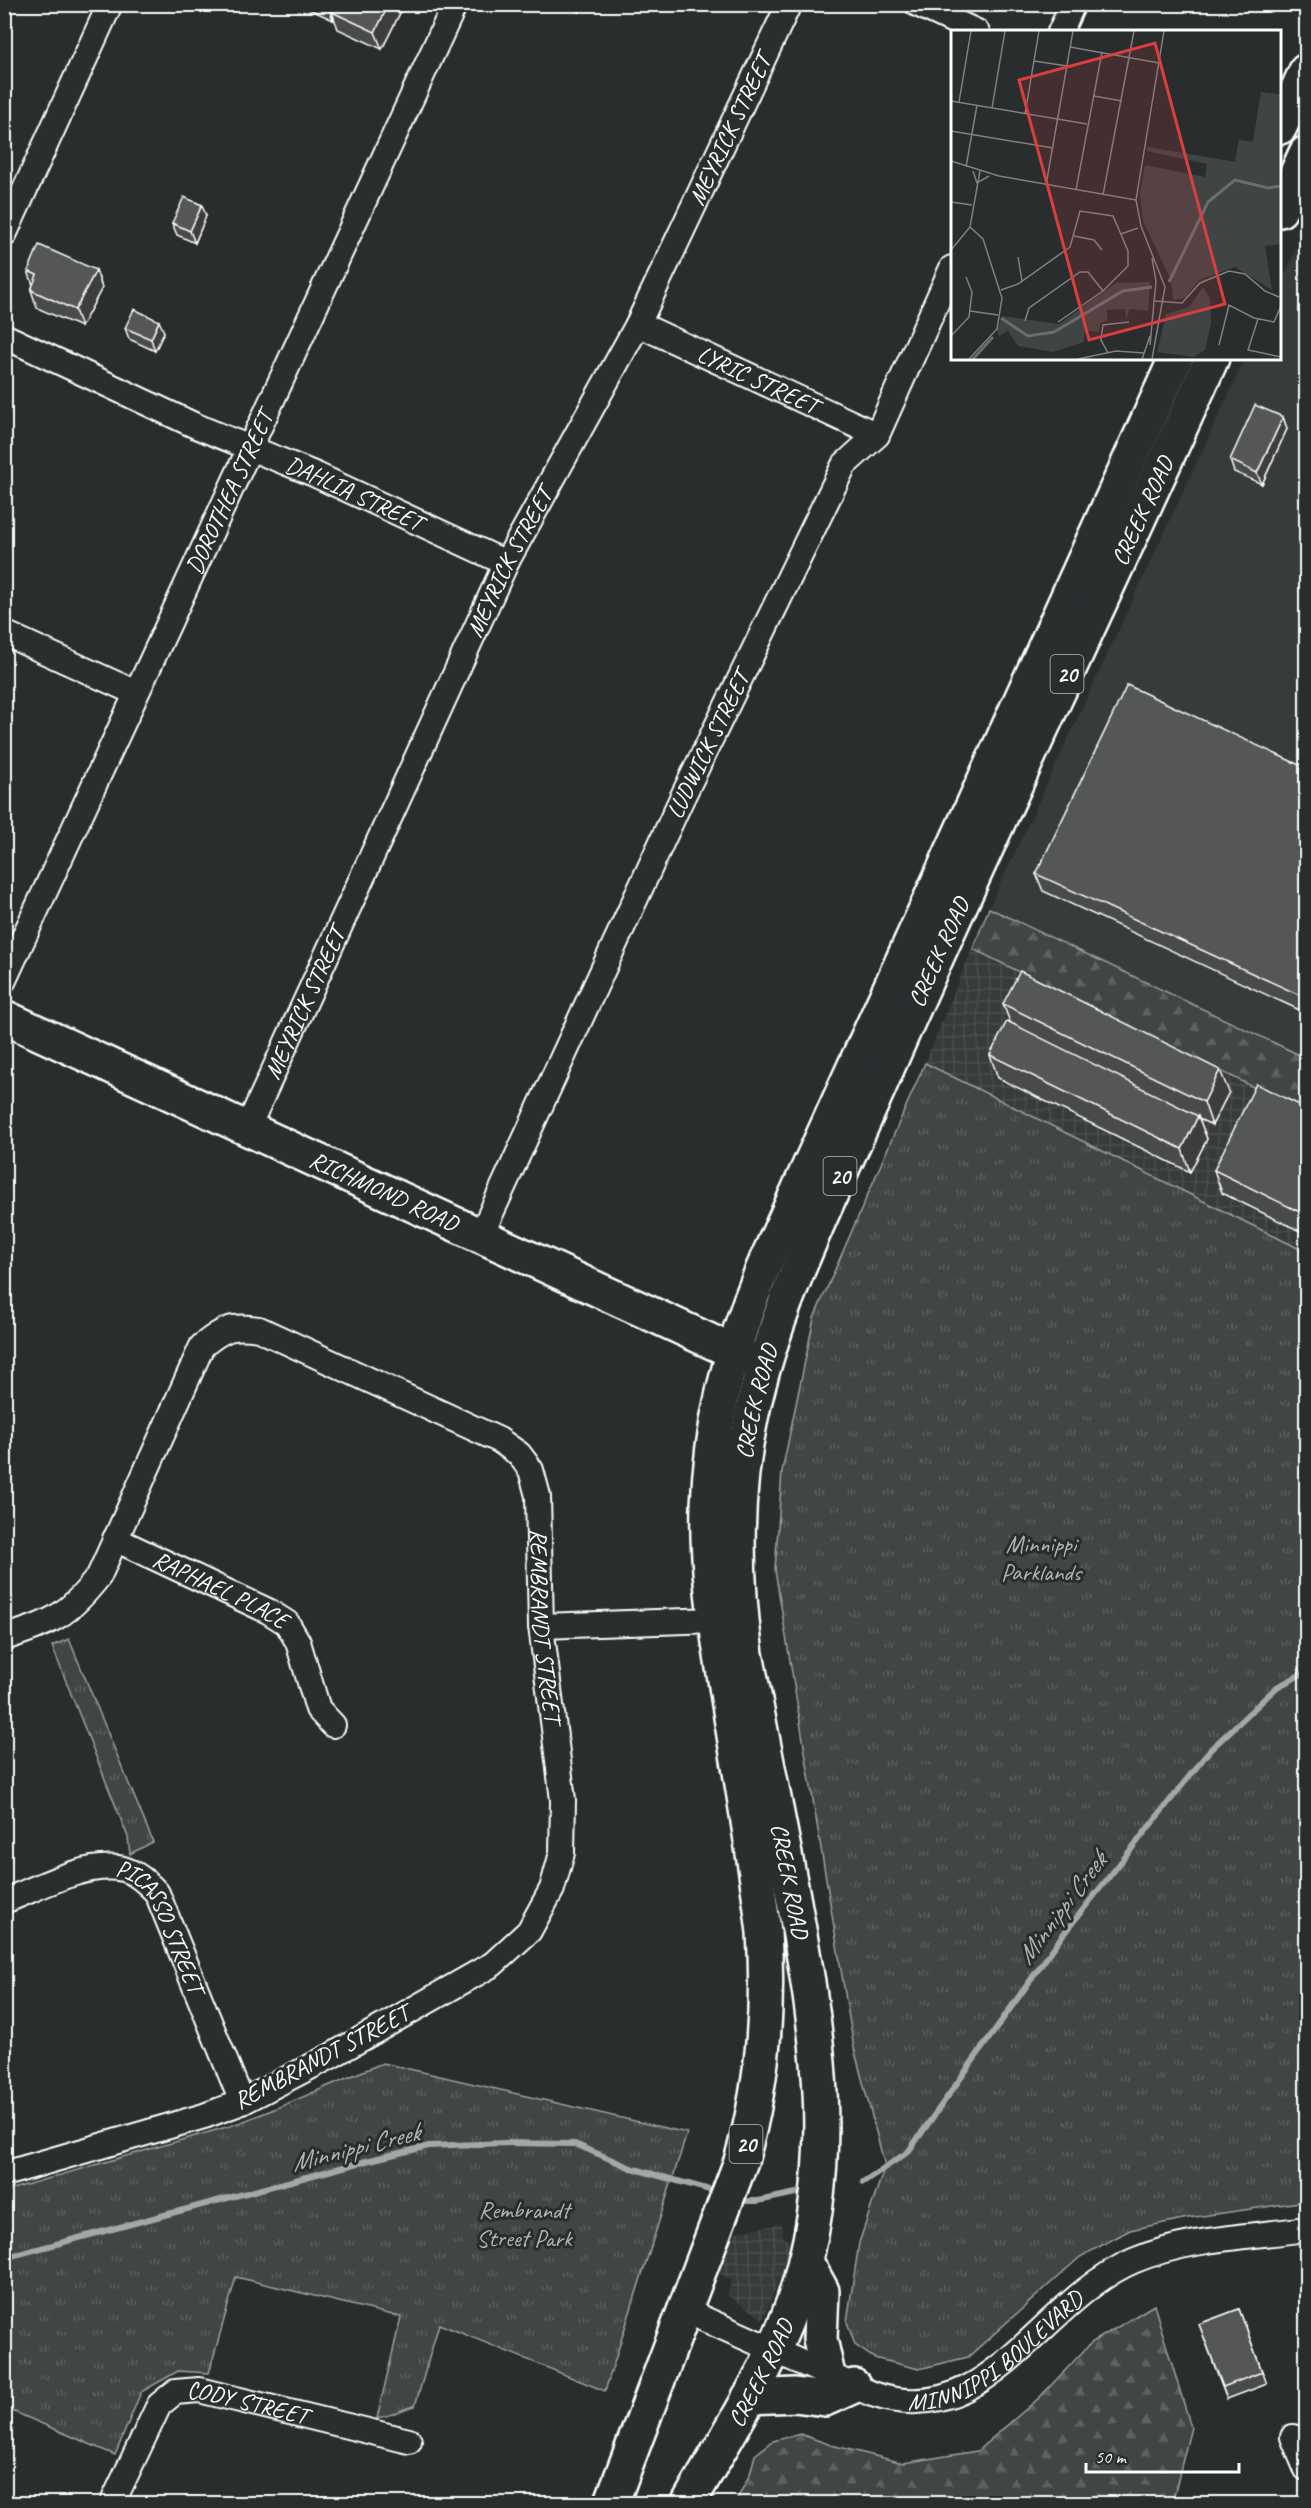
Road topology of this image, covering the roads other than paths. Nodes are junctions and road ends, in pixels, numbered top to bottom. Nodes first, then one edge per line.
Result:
1 (110, 4) edge
2 (455, 4) edge
3 (789, 4) edge
4 (917, 4) edge
5 (1073, 4) edge
6 (973, 30) edge
7 (1061, 30) edge
8 (1306, 71) edge
9 (1281, 125) edge
10 (1293, 165) edge
11 (1281, 207) edge
12 (4, 235) edge
13 (951, 270) edge
14 (638, 324) junction
15 (4, 336) edge
16 (1175, 360) edge
17 (1211, 360) edge
18 (877, 435) junction
19 (252, 447) junction
20 (506, 563) junction
21 (4, 633) edge
22 (136, 693) junction
23 (4, 980) edge
24 (4, 1017) edge
25 (248, 1127) junction
26 (481, 1235) junction
27 (732, 1352) junction
28 (763, 1366) junction
29 (115, 1539) junction
30 (715, 1620) junction
31 (541, 1626) junction
32 (4, 1638) edge
33 (333, 1725) dead end
34 (4, 1900) edge
35 (814, 2013) junction
36 (765, 2025) junction
37 (242, 2102) junction
38 (4, 2174) edge
39 (1306, 2229) edge
40 (805, 2260) junction
41 (686, 2311) junction
42 (773, 2350) junction
43 (841, 2381) junction
44 (749, 2397) junction
45 (1293, 2437) dead end
46 (409, 2441) dead end
47 (1306, 2468) edge
48 (112, 2504) edge
49 (611, 2504) edge
50 (688, 2504) edge

1 - 12 street
2 - 19 street, DOROTHEA STREET
3 - 14 street, MEYRICK STREET
4 - 6 street
5 - 7 street
8 - 9 main road
10 - 11 main road
13 - 18 street, LUDWICK STREET
14 - 18 street, LYRIC STREET
14 - 20 street, MEYRICK STREET
15 - 19 street, DAHLIA STREET
16 - 27 main road, CREEK ROAD / 20
17 - 28 main road, CREEK ROAD / 20
18 - 26 street, LUDWICK STREET
19 - 20 street, DAHLIA STREET
19 - 22 street, DOROTHEA STREET
20 - 25 street, MEYRICK STREET
21 - 22 street
22 - 23 street, DOROTHEA STREET
24 - 25 main road, RICHMOND ROAD
25 - 26 main road, RICHMOND ROAD
26 - 27 main road, RICHMOND ROAD
27 - 28 main road, RICHMOND ROAD
27 - 30 main road, CREEK ROAD / 20
28 - 35 main road, CREEK ROAD / 20
29 - 31 street, REMBRANDT STREET
29 - 32 street, REMBRANDT STREET
29 - 33 street, RAPHAEL PLACE
30 - 31 street
30 - 36 main road, CREEK ROAD / 20
31 - 37 street, REMBRANDT STREET
34 - 37 street, PICASSO STREET
35 - 36 main road
35 - 40 main road, CREEK ROAD / 20
36 - 41 main road, CREEK ROAD / 20
37 - 38 street, REMBRANDT STREET
39 - 43 street, MINNIPPI BOULEVARD
40 - 42 main road, CREEK ROAD / 20
40 - 43 main road
41 - 42 street, MINNIPPI BOULEVARD
41 - 49 main road, CREEK ROAD / 20
42 - 43 street, MINNIPPI BOULEVARD
42 - 44 main road, CREEK ROAD / 20
43 - 44 main road
44 - 50 main road, CREEK ROAD / 20
45 - 47 street
46 - 48 street, CODY STREET

